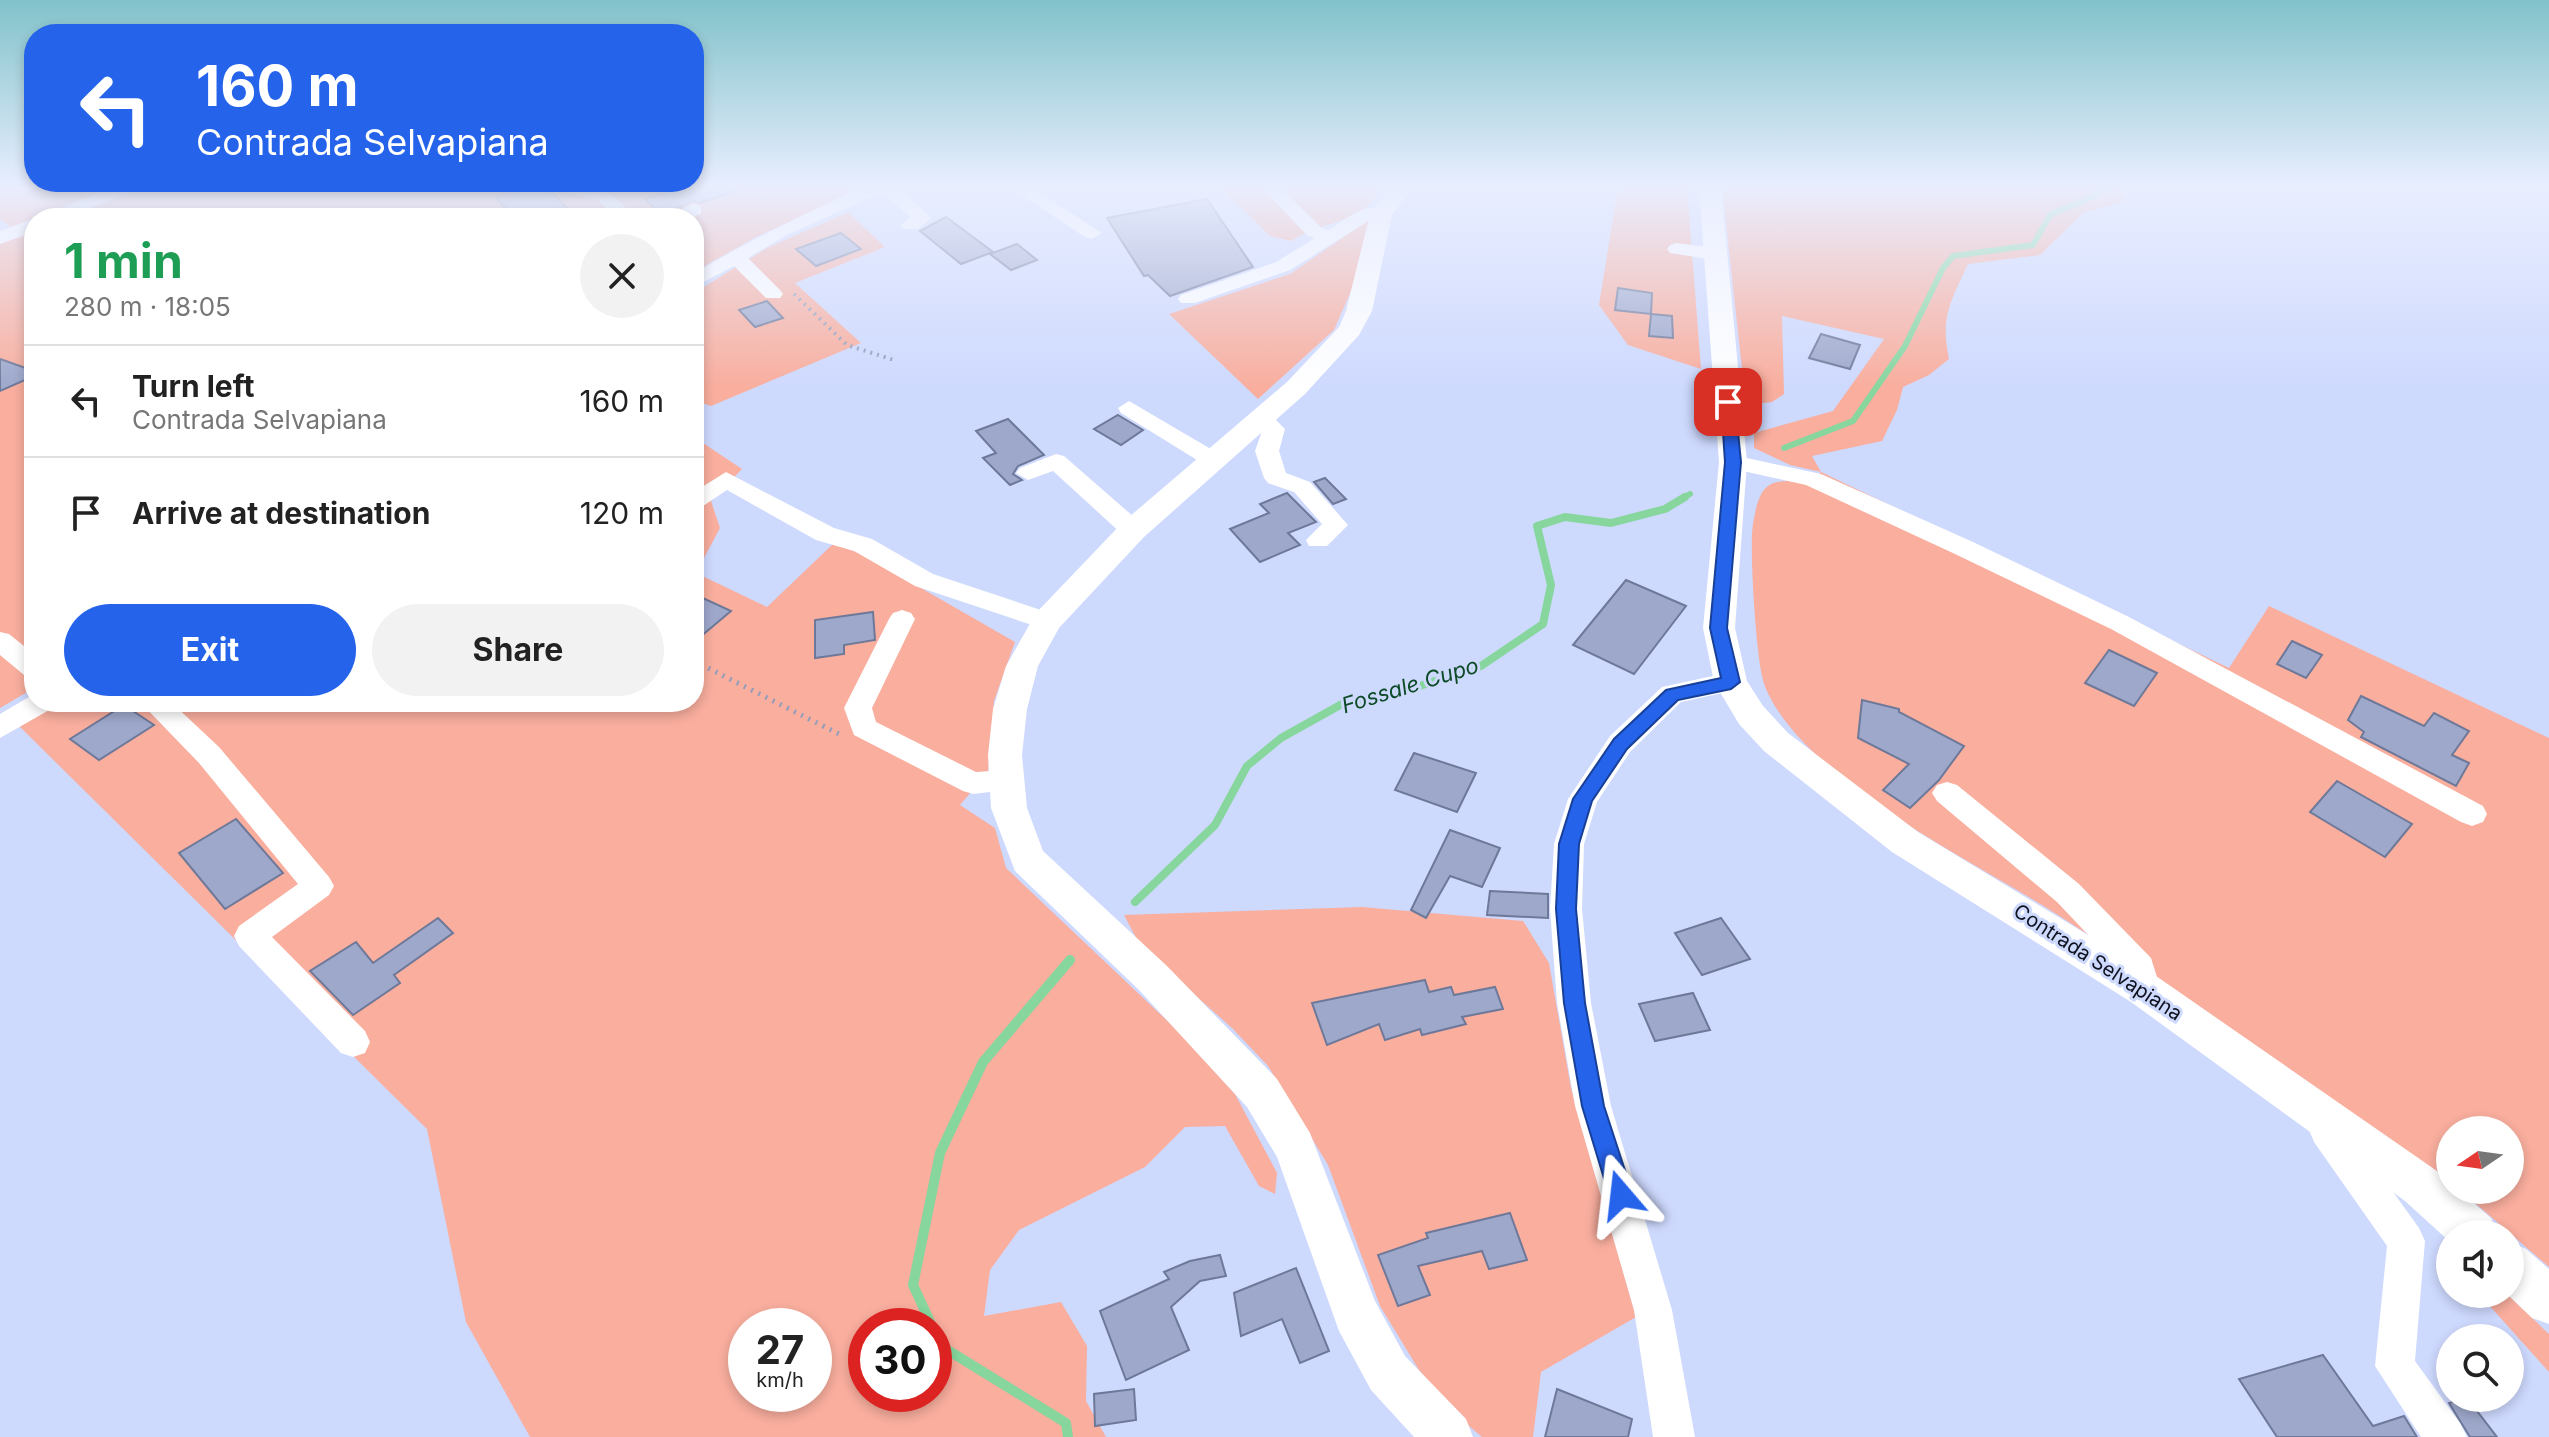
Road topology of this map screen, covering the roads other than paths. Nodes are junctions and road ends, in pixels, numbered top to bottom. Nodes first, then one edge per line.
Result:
1 (738, 254) edge
2 (1303, 254) edge
3 (1376, 254) edge
4 (1715, 254) edge
5 (735, 256) junction
6 (704, 268) edge
7 (782, 293) road end
8 (1188, 299) dead end
9 (1129, 408) dead end
10 (1261, 418) junction
11 (1213, 460) junction
12 (1733, 462) junction
13 (1028, 473) dead end
14 (704, 496) edge
15 (1133, 530) junction
16 (1318, 540) dead end
17 (902, 619) dead end
18 (1047, 621) junction
19 (0, 641) edge
20 (24, 660) edge
21 (1731, 682) junction
22 (25, 712) edge
23 (164, 712) edge
24 (0, 727) edge
25 (1006, 781) junction
26 (1947, 793) dead end
27 (2472, 814) dead end
28 (2145, 990) junction
29 (353, 1042) dead end
30 (2311, 1107) junction
31 (2459, 1220) edge
32 (2524, 1278) edge
33 (2549, 1301) edge
34 (1448, 1437) edge
35 (1674, 1437) edge
36 (2446, 1437) edge

1 - 5 street
2 - 8 street
3 - 10 main road
4 - 12 main road, Contrada Selvapiana
5 - 6 street
5 - 7 street
9 - 11 street
10 - 11 main road
10 - 16 street
11 - 15 main road
12 - 21 main road, Contrada Selvapiana
12 - 27 street
13 - 15 street
14 - 18 street
15 - 18 main road
17 - 25 street
18 - 25 main road
19 - 20 street
21 - 28 main road, Contrada Selvapiana
21 - 35 street
22 - 24 street
23 - 29 street
25 - 34 main road
26 - 28 street
28 - 30 main road, Contrada Selvapiana
30 - 31 main road, Contrada Selvapiana
30 - 36 street
32 - 33 main road

